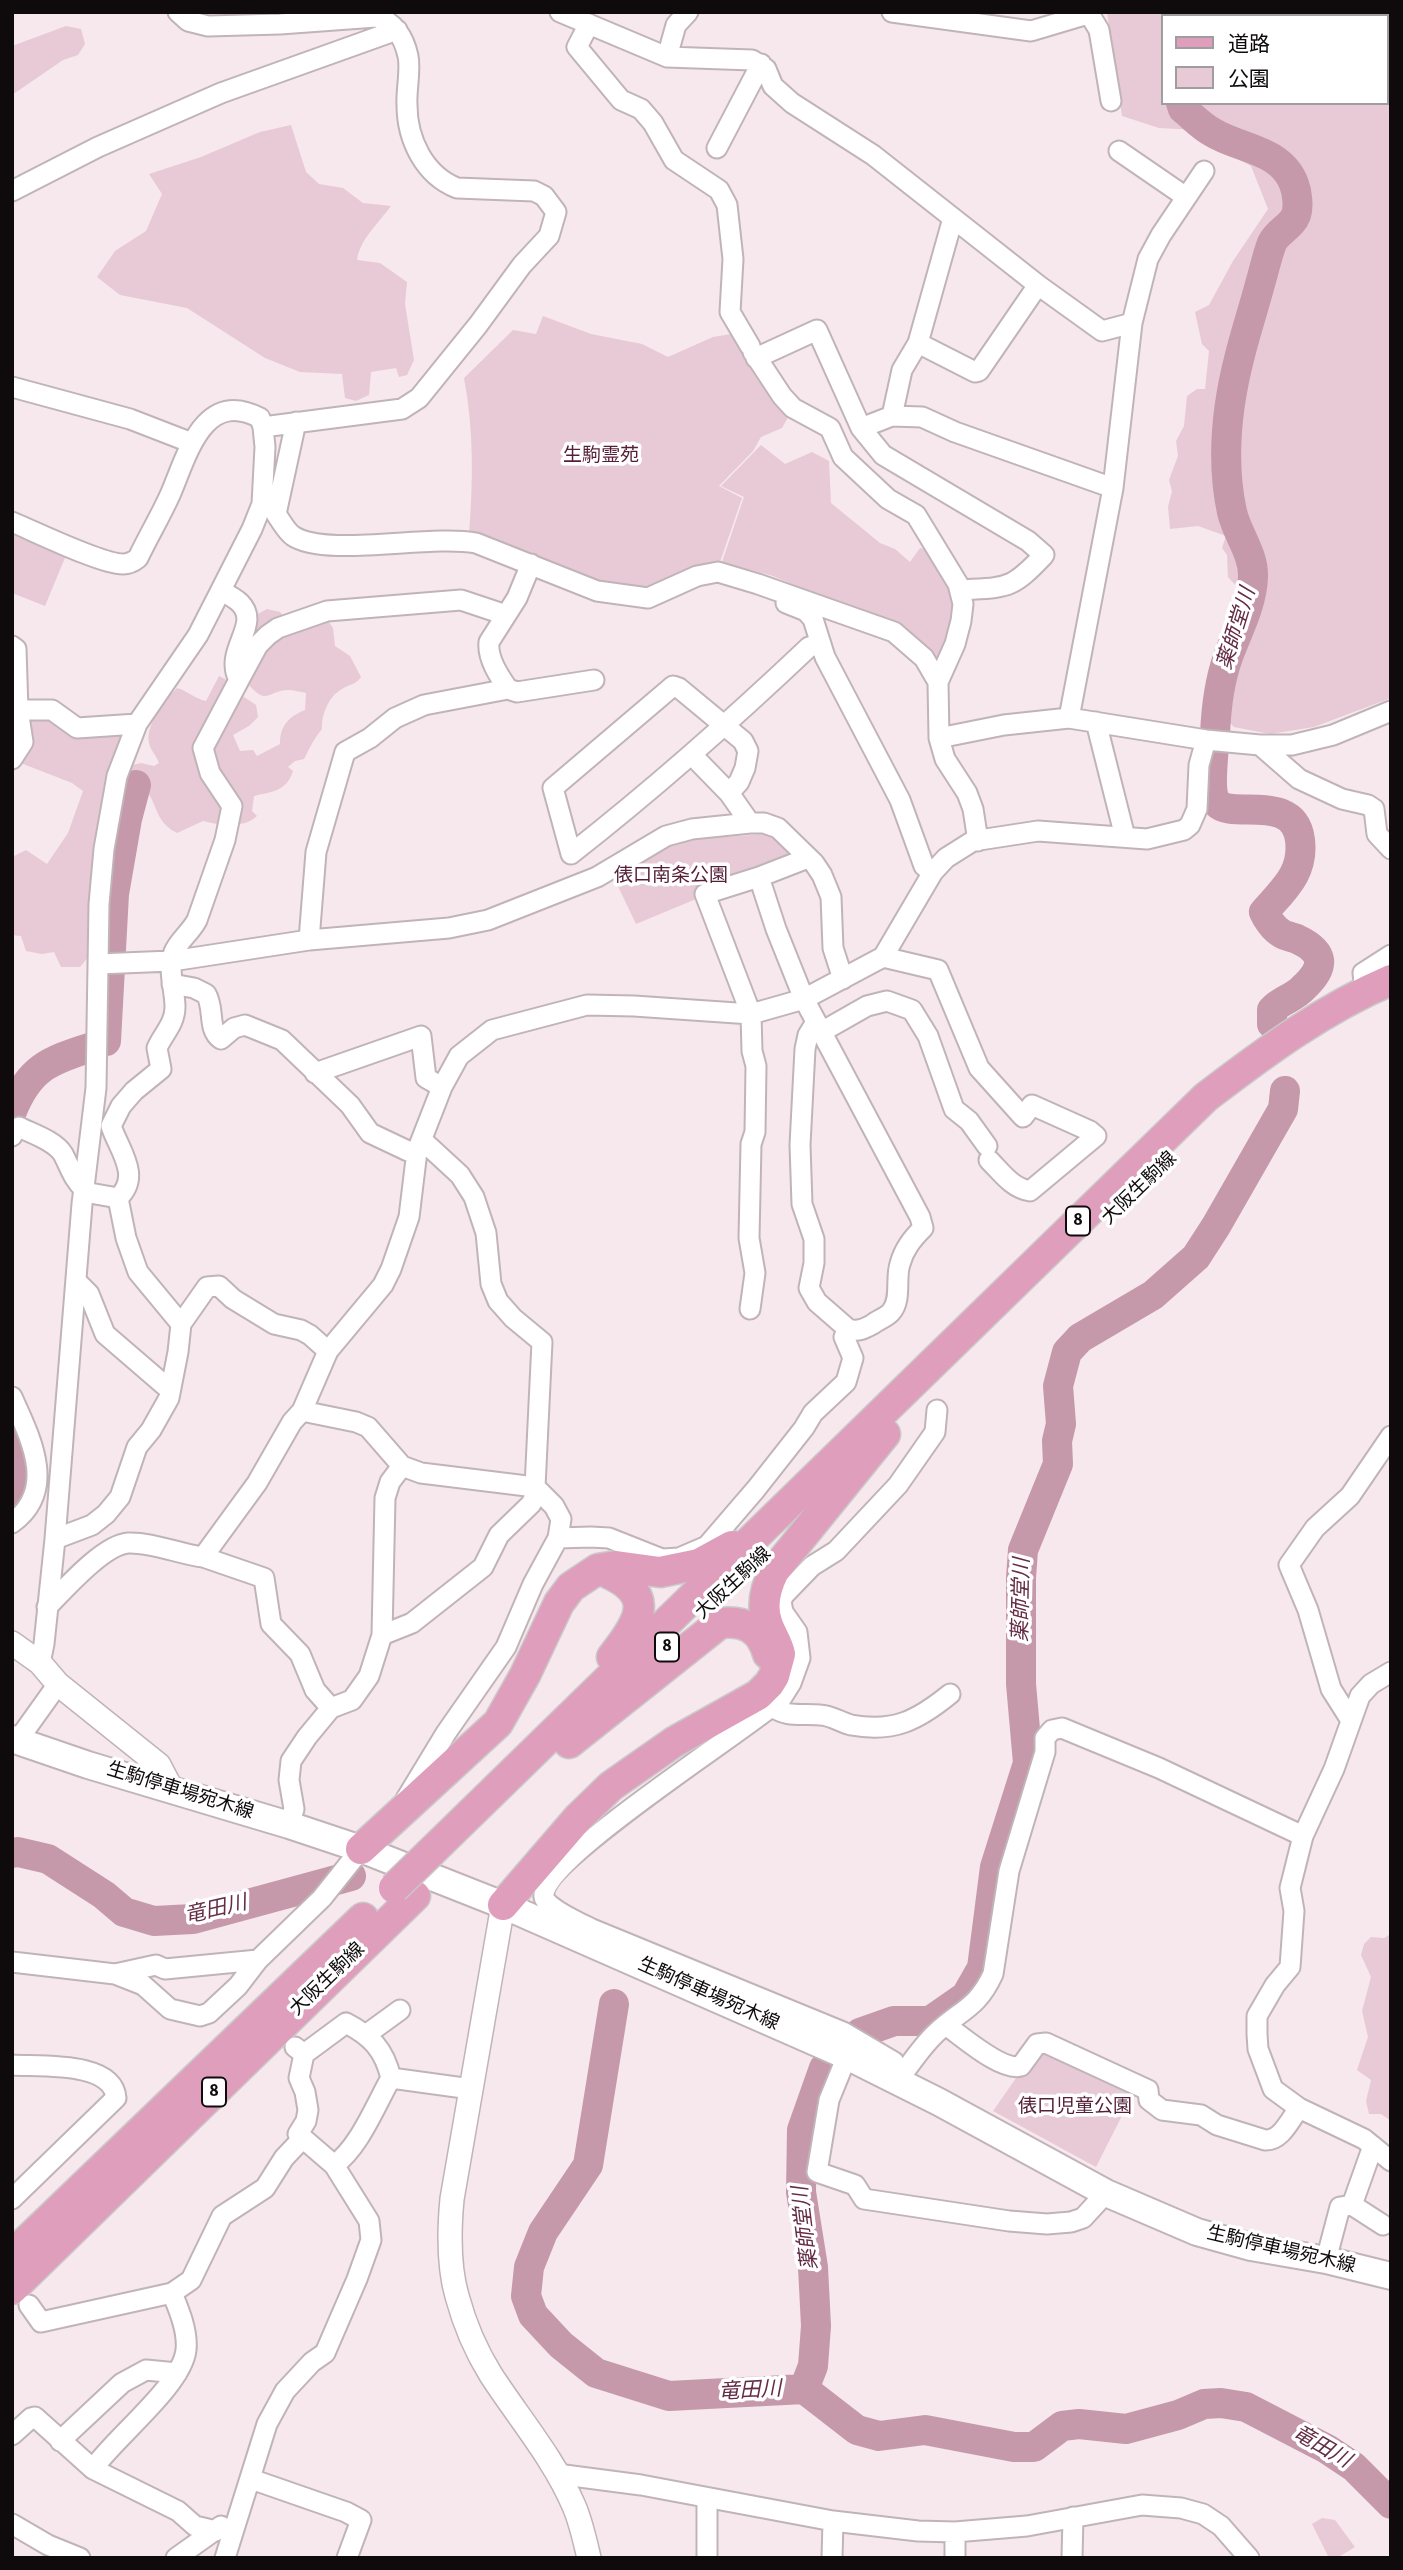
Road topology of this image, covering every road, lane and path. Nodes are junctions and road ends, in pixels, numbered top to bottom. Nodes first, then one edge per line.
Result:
1 (178, 12) edge
2 (560, 12) edge
3 (688, 12) edge
4 (892, 12) edge
5 (1088, 13) edge
6 (589, 24) junction
7 (397, 30) junction
8 (667, 57) junction
9 (761, 64) junction
10 (1111, 101) dead end
11 (717, 148) dead end
12 (1119, 151) dead end
13 (1204, 172) dead end
14 (12, 191) edge
15 (1186, 197) junction
16 (953, 218) junction
17 (1038, 285) junction
18 (1132, 323) junction
19 (918, 343) junction
20 (753, 352) junction
21 (12, 387) edge
22 (892, 416) junction
23 (296, 422) junction
24 (263, 427) junction
25 (861, 428) junction
26 (192, 443) junction
27 (1113, 488) junction
28 (12, 522) edge
29 (531, 564) junction
30 (758, 584) junction
31 (961, 590) junction
32 (221, 591) junction
33 (506, 615) junction
34 (821, 644) junction
35 (12, 646) edge
36 (239, 680) junction
37 (594, 680) dead end
38 (938, 682) junction
39 (508, 689) junction
40 (18, 710) junction
41 (1391, 711) edge
42 (1069, 718) junction
43 (1096, 722) junction
44 (137, 724) junction
45 (724, 726) junction
46 (939, 738) junction
47 (1206, 740) junction
48 (1260, 745) junction
49 (692, 755) junction
50 (12, 759) edge
51 (729, 793) junction
52 (750, 823) junction
53 (1125, 837) junction
54 (978, 841) junction
55 (1391, 849) edge
56 (808, 858) junction
57 (933, 872) junction
58 (759, 877) junction
59 (309, 940) junction
60 (1391, 955) edge
61 (883, 957) junction
62 (172, 961) junction
63 (105, 964) junction
64 (843, 979) junction
65 (172, 984) junction
66 (1382, 990) edge
67 (804, 999) junction
68 (751, 1014) junction
69 (819, 1026) junction
70 (315, 1073) junction
71 (442, 1087) junction
72 (12, 1136) edge
73 (420, 1146) junction
74 (84, 1191) junction
75 (118, 1198) junction
76 (76, 1281) junction
77 (750, 1309) dead end
78 (181, 1324) junction
79 (848, 1329) junction
80 (328, 1351) junction
81 (170, 1390) junction
82 (12, 1397) edge
83 (937, 1410) dead end
84 (302, 1412) junction
85 (885, 1434) junction
86 (1391, 1436) edge
87 (402, 1466) junction
88 (536, 1489) junction
89 (793, 1499) junction
90 (12, 1523) edge
91 (221, 1534) junction
92 (55, 1538) junction
93 (558, 1538) junction
94 (203, 1556) junction
95 (234, 1567) junction
96 (598, 1569) junction
97 (47, 1607) junction
98 (382, 1635) junction
99 (12, 1643) edge
100 (40, 1663) junction
101 (1391, 1672) edge
102 (58, 1684) junction
103 (950, 1694) dead end
104 (765, 1701) junction
105 (331, 1708) junction
106 (1350, 1719) junction
107 (15, 1740) edge
108 (546, 1751) junction
109 (171, 1788) junction
110 (398, 1815) junction
111 (289, 1825) junction
112 (1303, 1836) junction
113 (361, 1849) junction
114 (405, 1892) junction
115 (503, 1905) junction
116 (258, 1960) junction
117 (12, 1962) edge
118 (115, 1974) junction
119 (400, 2010) dead end
120 (947, 2026) junction
121 (367, 2034) junction
122 (847, 2056) junction
123 (12, 2065) edge
124 (895, 2072) junction
125 (391, 2078) junction
126 (471, 2090) junction
127 (1299, 2108) junction
128 (302, 2139) junction
129 (1373, 2146) junction
130 (1391, 2161) edge
131 (334, 2165) junction
132 (1106, 2193) junction
133 (12, 2199) edge
134 (1352, 2204) junction
135 (1383, 2225) dead end
136 (12, 2255) edge
137 (1325, 2260) junction
138 (1391, 2276) edge
139 (172, 2293) junction
140 (21, 2297) edge
141 (177, 2373) junction
142 (12, 2435) edge
143 (61, 2441) junction
144 (93, 2469) junction
145 (557, 2474) junction
146 (251, 2479) junction
147 (707, 2498) junction
148 (243, 2504) junction
149 (1073, 2516) junction
150 (833, 2521) junction
151 (12, 2524) edge
152 (216, 2531) junction
153 (955, 2532) junction
154 (80, 2558) edge
155 (176, 2558) edge
156 (225, 2558) edge
157 (347, 2558) edge
158 (589, 2558) edge
159 (707, 2558) edge
160 (832, 2558) edge
161 (955, 2558) edge
162 (1072, 2558) edge
163 (1249, 2558) edge

1 - 7 street
2 - 6 street
3 - 8 street
4 - 5 street
5 - 10 street
6 - 8 street
6 - 20 street
7 - 14 street
7 - 23 street
8 - 9 street
9 - 11 street
9 - 16 street
12 - 15 street
13 - 15 street
15 - 18 street
16 - 17 street
16 - 19 street
17 - 18 street
17 - 19 street
18 - 27 street
19 - 22 street
20 - 25 street
20 - 31 street
21 - 26 street
22 - 25 street
22 - 27 street
23 - 24 street
23 - 29 street
24 - 26 street
24 - 32 street
25 - 31 street
26 - 28 street
27 - 42 street
29 - 30 street
29 - 33 street
30 - 34 street
30 - 38 street
31 - 38 street
32 - 36 street
32 - 44 street
33 - 36 street
33 - 39 street
34 - 45 street
34 - 57 street
35 - 40 street
36 - 62 street
37 - 39 street
38 - 46 street
39 - 59 street
40 - 44 street
40 - 50 street
41 - 48 street
42 - 43 street
42 - 46 street
43 - 47 street
43 - 53 street
44 - 63 street
45 - 49 street
45 - 49 street
45 - 51 street
46 - 54 street
47 - 48 street
47 - 53 street
48 - 55 street
49 - 51 street
51 - 52 street
52 - 56 street
52 - 59 street
53 - 54 street
54 - 57 street
56 - 58 street
56 - 64 street
57 - 61 street
58 - 67 street
58 - 68 street
59 - 62 street
60 - 66 street
61 - 64 street
61 - 69 street
62 - 63 street
62 - 65 street
63 - 74 street
64 - 67 street
65 - 70 street
65 - 75 street
66 - 85 main road, 大阪生駒線 / 8
66 - 89 main road, 大阪生駒線 / 8
67 - 68 street
67 - 69 street
68 - 71 street
68 - 77 street
69 - 79 street
69 - 79 street
70 - 71 street
70 - 73 street
71 - 73 street
72 - 74 street
73 - 80 street
73 - 88 street
74 - 75 street
74 - 76 street
75 - 78 street
76 - 81 street
76 - 92 street
78 - 80 street
78 - 81 street
79 - 93 street
80 - 84 street
81 - 92 street
82 - 90 street
83 - 104 street
84 - 87 street
84 - 91 street
85 - 104 main road
85 - 108 main road, 大阪生駒線 / 8
86 - 106 street
87 - 88 street
87 - 98 street
88 - 93 street
88 - 98 street
89 - 96 main road
89 - 108 main road, 大阪生駒線 / 8
91 - 94 street
91 - 95 street
92 - 97 street
93 - 110 street
94 - 95 street
94 - 97 street
95 - 105 street
96 - 108 main road
96 - 110 main road
97 - 100 street
98 - 105 street
99 - 100 street
100 - 102 street
101 - 106 street
102 - 107 street
102 - 109 street
103 - 104 street
104 - 108 main road
104 - 115 main road
104 - 124 street
105 - 111 street
106 - 112 street
107 - 109 main road, 生駒停車場宛木線
108 - 114 main road, 大阪生駒線 / 8
109 - 111 main road, 生駒停車場宛木線
110 - 113 main road
111 - 113 main road, 生駒停車場宛木線
112 - 120 street
112 - 127 street
113 - 115 main road, 生駒停車場宛木線
113 - 116 street
114 - 136 main road, 大阪生駒線 / 8
114 - 140 main road, 大阪生駒線 / 8
115 - 122 main road, 生駒停車場宛木線
115 - 126 street
116 - 118 street
116 - 118 street
117 - 118 street
119 - 121 street
120 - 124 street
120 - 127 street
121 - 125 street
121 - 128 street
122 - 124 main road, 生駒停車場宛木線
122 - 132 street
123 - 133 street
124 - 132 main road, 生駒停車場宛木線
125 - 126 street
125 - 131 street
126 - 145 street
127 - 129 street
128 - 131 street
128 - 139 street
129 - 130 street
129 - 134 street
131 - 146 street
132 - 137 main road, 生駒停車場宛木線
134 - 135 street
134 - 137 street
137 - 138 main road, 生駒停車場宛木線
139 - 140 street
139 - 141 street
141 - 143 street
141 - 144 street
142 - 143 street
143 - 144 street
144 - 152 street
145 - 147 street
145 - 158 street
146 - 148 street
146 - 157 street
147 - 150 street
147 - 159 street
148 - 152 street
148 - 156 street
149 - 153 street
149 - 162 street
149 - 163 street
150 - 153 street
150 - 160 street
151 - 154 street
152 - 155 street
153 - 161 street

